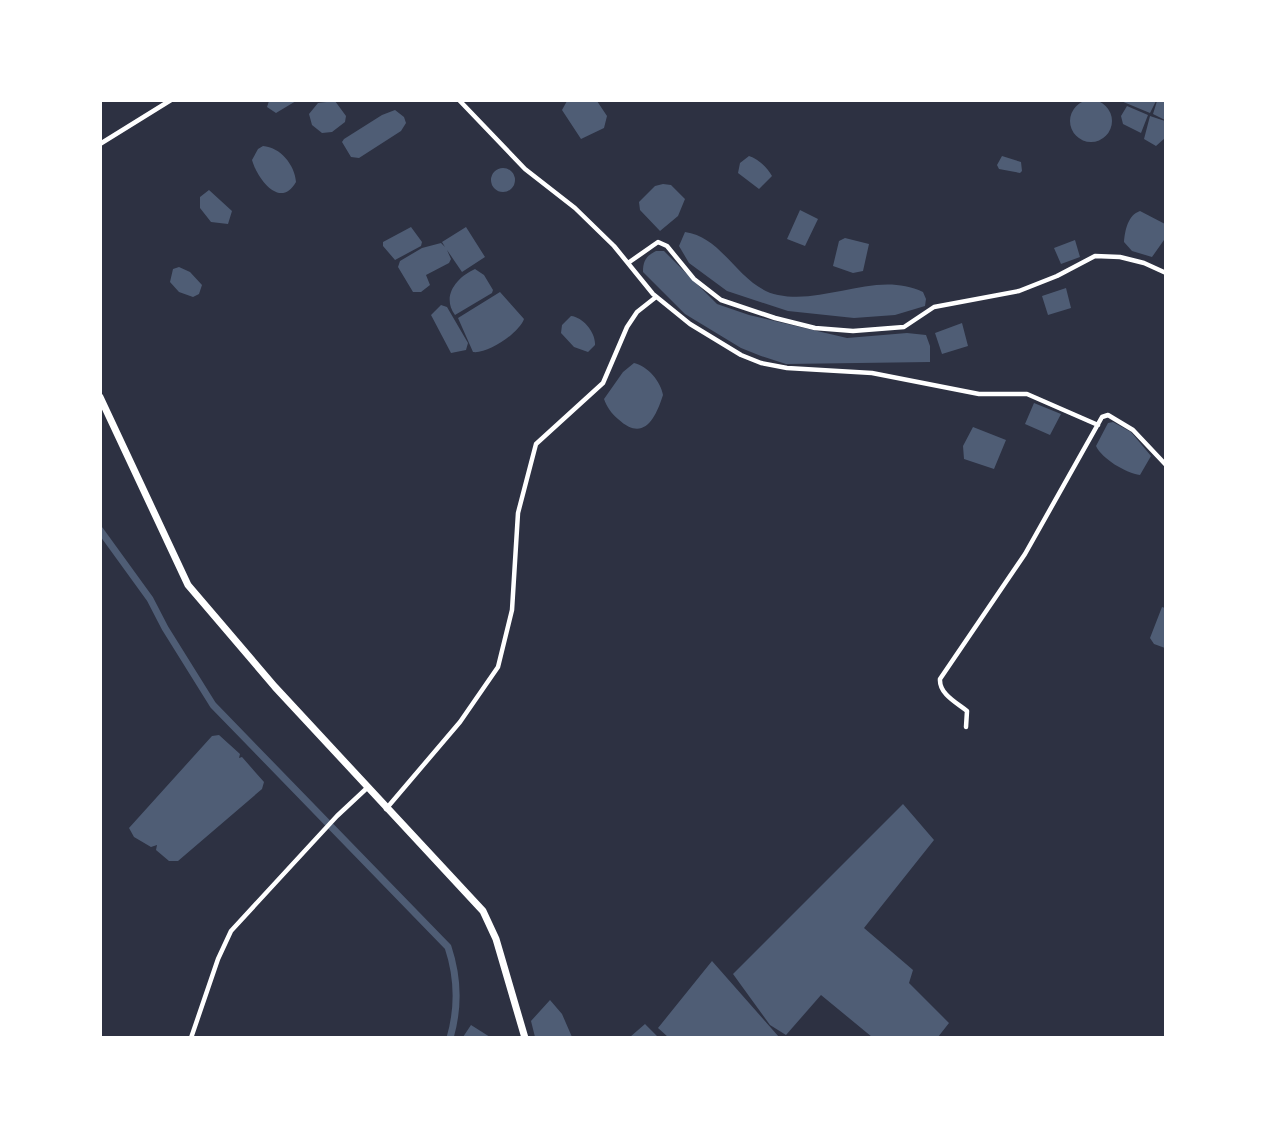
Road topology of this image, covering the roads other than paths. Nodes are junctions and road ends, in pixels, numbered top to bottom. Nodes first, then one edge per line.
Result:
1 (171, 100) edge
2 (459, 100) edge
3 (100, 144) edge
4 (628, 263) junction
5 (1166, 273) edge
6 (656, 297) junction
7 (100, 397) edge
8 (1098, 424) junction
9 (1166, 465) edge
10 (966, 727) dead end
11 (367, 788) junction
12 (386, 809) junction
13 (191, 1038) edge
14 (525, 1038) edge

1 - 3 street
2 - 4 street
4 - 5 street
4 - 6 street
6 - 8 street
6 - 12 street
7 - 11 highway
8 - 9 street
8 - 10 street
11 - 12 highway
11 - 13 street
12 - 14 highway

